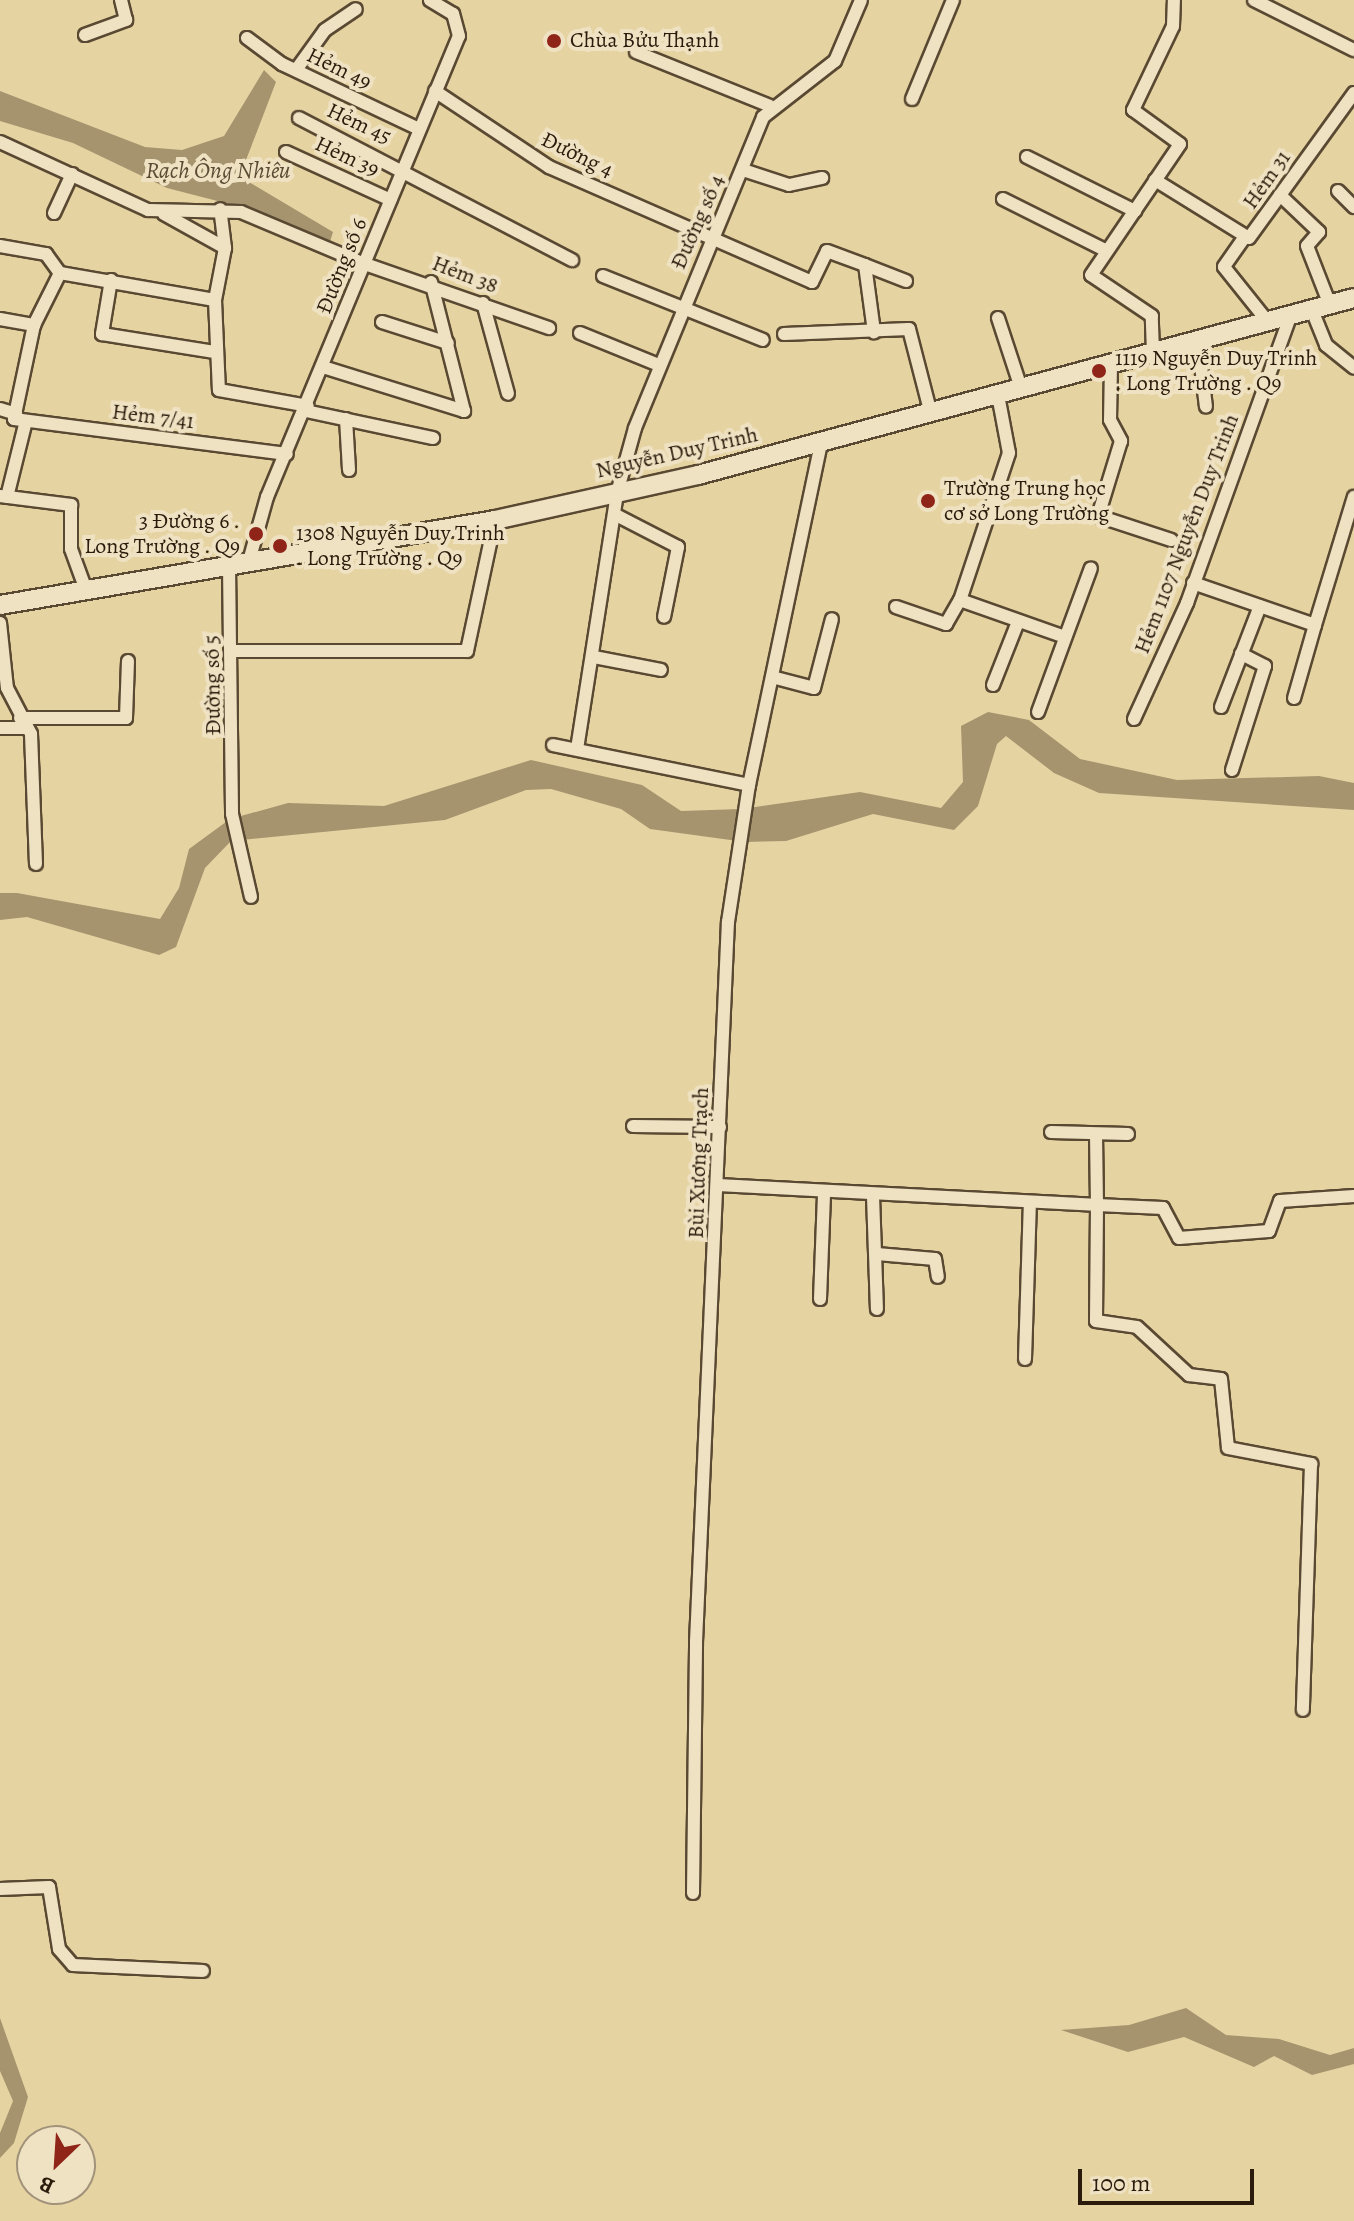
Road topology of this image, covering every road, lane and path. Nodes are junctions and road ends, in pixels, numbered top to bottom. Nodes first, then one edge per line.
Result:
1 (121, 0) edge
2 (430, 0) edge
3 (861, 0) edge
4 (953, 0) edge
5 (1174, 0) edge
6 (1254, 0) edge
7 (356, 9) dead end
8 (85, 35) dead end
9 (247, 38) dead end
10 (1354, 50) edge
11 (636, 52) dead end
12 (296, 70) junction
13 (435, 91) junction
14 (1354, 93) edge
15 (912, 99) dead end
16 (770, 106) junction
17 (299, 118) dead end
18 (419, 129) junction
19 (0, 143) edge
20 (286, 152) dead end
21 (1027, 157) dead end
22 (403, 167) junction
23 (743, 170) junction
24 (72, 174) junction
25 (822, 178) dead end
26 (1155, 180) junction
27 (1338, 191) dead end
28 (1280, 195) junction
29 (1003, 199) dead end
30 (391, 200) junction
31 (1354, 207) edge
32 (220, 209) junction
33 (1135, 211) junction
34 (54, 213) dead end
35 (164, 214) junction
36 (712, 237) junction
37 (1244, 238) junction
38 (0, 246) edge
39 (225, 248) junction
40 (1107, 251) junction
41 (572, 260) dead end
42 (365, 264) junction
43 (865, 265) junction
44 (60, 273) junction
45 (603, 276) dead end
46 (111, 280) junction
47 (906, 281) dead end
48 (431, 282) junction
49 (1354, 298) edge
50 (215, 300) junction
51 (483, 303) junction
52 (682, 308) junction
53 (1321, 308) junction
54 (1290, 317) junction
55 (998, 318) dead end
56 (0, 319) edge
57 (382, 322) dead end
58 (1268, 322) junction
59 (34, 325) junction
60 (549, 328) dead end
61 (874, 332) junction
62 (580, 333) dead end
63 (784, 334) dead end
64 (763, 340) dead end
65 (1198, 341) junction
66 (448, 343) junction
67 (215, 352) junction
68 (1153, 353) junction
69 (1111, 364) junction
70 (659, 365) junction
71 (323, 367) junction
72 (1354, 368) edge
73 (1021, 388) junction
74 (508, 394) dead end
75 (998, 395) junction
76 (1206, 407) dead end
77 (307, 408) junction
78 (0, 409) edge
79 (931, 414) junction
80 (18, 418) junction
81 (346, 419) junction
82 (433, 438) dead end
83 (821, 443) junction
84 (287, 454) junction
85 (349, 470) dead end
86 (617, 493) junction
87 (4, 496) edge
88 (1354, 497) edge
89 (614, 514) junction
90 (495, 520) junction
91 (1171, 540) dead end
92 (249, 561) junction
93 (229, 565) junction
94 (1091, 568) dead end
95 (1193, 583) junction
96 (86, 590) junction
97 (960, 600) junction
98 (0, 605) edge
99 (1260, 606) junction
100 (896, 607) dead end
101 (664, 617) dead end
102 (832, 619) dead end
103 (1018, 622) junction
104 (0, 623) edge
105 (1315, 625) junction
106 (1065, 637) junction
107 (234, 651) junction
108 (1241, 654) junction
109 (594, 657) junction
110 (128, 661) dead end
111 (661, 670) dead end
112 (772, 677) junction
113 (993, 685) dead end
114 (1294, 698) dead end
115 (1221, 707) dead end
116 (1038, 712) dead end
117 (1134, 719) dead end
118 (23, 723) junction
119 (0, 728) edge
120 (553, 745) dead end
121 (577, 749) junction
122 (1232, 770) dead end
123 (749, 785) junction
124 (36, 864) dead end
125 (251, 897) dead end
126 (633, 1126) dead end
127 (720, 1127) junction
128 (1051, 1132) dead end
129 (1096, 1134) junction
130 (1128, 1134) dead end
131 (719, 1185) junction
132 (824, 1195) junction
133 (873, 1196) junction
134 (1354, 1196) edge
135 (1030, 1203) junction
136 (1097, 1205) junction
137 (877, 1254) junction
138 (938, 1277) dead end
139 (820, 1299) dead end
140 (877, 1309) dead end
141 (1025, 1359) dead end
142 (1303, 1710) dead end
143 (0, 1889) edge
144 (693, 1893) dead end
145 (203, 1971) dead end

1 - 8 street
2 - 13 street, Đường số 6
3 - 16 street
4 - 15 street
5 - 26 street
6 - 10 street
7 - 12 street
9 - 12 street, Hẻm 49
11 - 16 street
12 - 18 street, Hẻm 49
13 - 18 street, Đường số 6
13 - 36 street, Đường 4
14 - 28 street, Hẻm 31
16 - 23 street, Đường số 4
17 - 22 street, Hẻm 45
18 - 22 street, Đường số 6
19 - 24 street
20 - 30 street, Hẻm 39
21 - 33 street
22 - 30 street, Đường số 6
22 - 41 street, Hẻm 45
23 - 25 street
23 - 36 street, Đường số 4
24 - 34 street
24 - 35 street
26 - 33 street
26 - 37 street, Hẻm 31
27 - 31 street
28 - 37 street, Hẻm 31
28 - 53 street
29 - 40 street
30 - 42 street, Đường số 6
32 - 35 street
32 - 39 street
32 - 42 street, Hẻm 38
33 - 40 street
35 - 39 street
36 - 43 street, Đường 4
36 - 52 street, Đường số 4
37 - 58 street
38 - 44 street
39 - 50 street
40 - 68 street
42 - 48 street, Hẻm 38
42 - 71 street, Đường số 6
43 - 47 street
43 - 61 street
44 - 46 street
44 - 59 street
45 - 52 street
46 - 50 street
46 - 67 street
48 - 51 street, Hẻm 38
48 - 66 street
49 - 53 main road, Nguyễn Duy Trinh
50 - 67 street
51 - 60 street, Hẻm 38
51 - 74 street
52 - 64 street
52 - 70 street, Đường số 4
53 - 54 main road, Nguyễn Duy Trinh
53 - 72 street
54 - 58 main road, Nguyễn Duy Trinh
54 - 95 street, Hẻm 1107 Nguyễn Duy Trinh
55 - 73 street
56 - 59 street
57 - 66 street
58 - 65 main road, Nguyễn Duy Trinh
59 - 80 street
61 - 63 street
61 - 79 street
62 - 70 street
65 - 68 main road, Nguyễn Duy Trinh
65 - 76 street
66 - 71 street
67 - 77 street
68 - 69 main road, Nguyễn Duy Trinh
69 - 73 main road, Nguyễn Duy Trinh
69 - 91 street
70 - 86 street, Đường số 4
71 - 77 street, Đường số 6
73 - 75 main road, Nguyễn Duy Trinh
75 - 79 main road, Nguyễn Duy Trinh
75 - 97 street
77 - 81 street
77 - 84 street, Đường số 6
78 - 80 street, Hẻm 7/41
79 - 83 main road, Nguyễn Duy Trinh
80 - 84 street, Hẻm 7/41
80 - 87 street
81 - 82 street
81 - 85 street
83 - 86 main road, Nguyễn Duy Trinh
83 - 112 street, Bùi Xương Trạch
84 - 92 street, Đường số 6
86 - 89 street, Đường số 4
86 - 90 main road, Nguyễn Duy Trinh
87 - 96 street
88 - 105 street
89 - 101 street
89 - 109 street, Đường số 4
90 - 92 main road, Nguyễn Duy Trinh
90 - 107 street
92 - 93 main road, Nguyễn Duy Trinh
93 - 96 main road, Nguyễn Duy Trinh
93 - 107 street, Đường số 5
94 - 106 street
95 - 99 street
95 - 117 street, Hẻm 1107 Nguyễn Duy Trinh
96 - 98 main road, Nguyễn Duy Trinh
97 - 100 street
97 - 103 street
99 - 105 street
99 - 108 street
102 - 112 street
103 - 106 street
103 - 113 street
104 - 118 street
105 - 114 street
106 - 116 street
107 - 125 street, Đường số 5
108 - 115 street
108 - 122 street
109 - 111 street
109 - 121 street, Đường số 4
110 - 118 street
112 - 123 street, Bùi Xương Trạch
118 - 119 street
118 - 124 street
120 - 121 street
121 - 123 street
123 - 127 street, Bùi Xương Trạch
126 - 127 street
127 - 131 street, Bùi Xương Trạch
128 - 129 street
129 - 130 street
129 - 136 street
131 - 132 street
131 - 144 street, Bùi Xương Trạch
132 - 133 street
132 - 139 street
133 - 135 street
133 - 137 street
134 - 136 street
135 - 136 street
135 - 141 street
136 - 142 street
137 - 138 street
137 - 140 street
143 - 145 street

